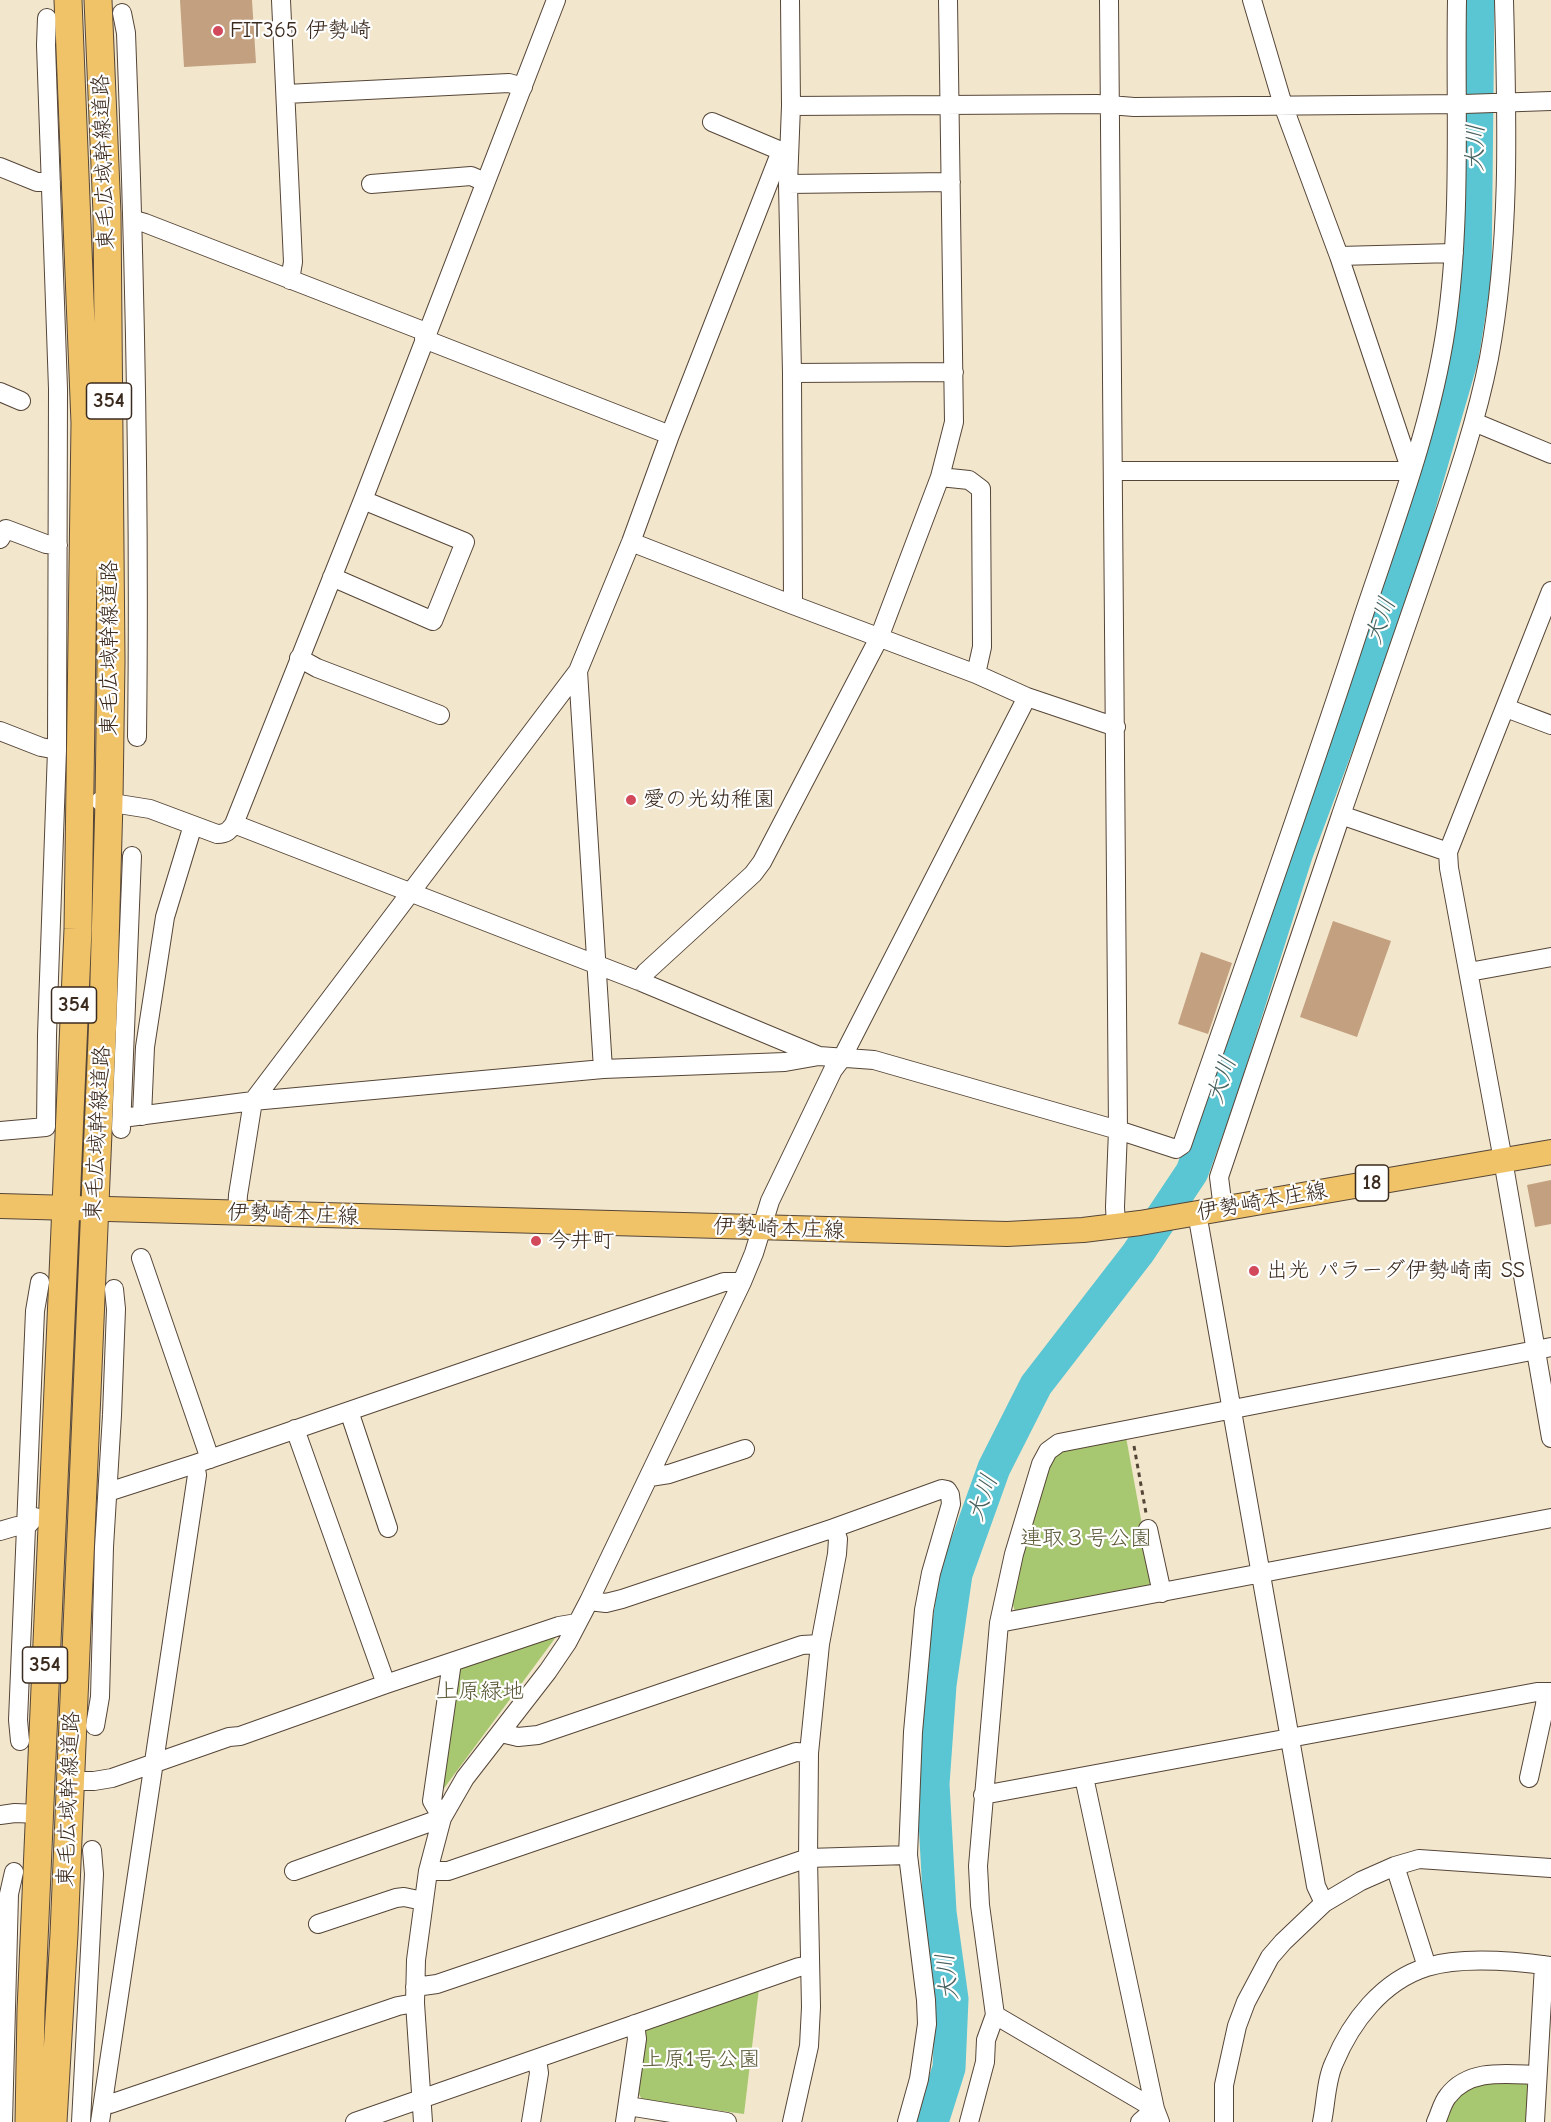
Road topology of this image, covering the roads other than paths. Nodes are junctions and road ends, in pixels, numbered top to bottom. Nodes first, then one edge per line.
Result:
1 (69, 0) edge
2 (98, 0) edge
3 (281, 0) edge
4 (556, 0) edge
5 (790, 0) edge
6 (948, 0) edge
7 (1109, 0) edge
8 (1252, 0) edge
9 (1457, 0) edge
10 (1504, 0) edge
11 (122, 14) dead end
12 (47, 18) dead end
13 (102, 72) junction
14 (523, 87) junction
15 (286, 94) junction
16 (1551, 101) edge
17 (1501, 103) junction
18 (1460, 104) junction
19 (948, 105) junction
20 (1112, 105) junction
21 (1283, 105) junction
22 (791, 106) junction
23 (129, 116) junction
24 (712, 122) dead end
25 (785, 150) junction
26 (0, 167) edge
27 (51, 182) junction
28 (951, 182) junction
29 (485, 183) junction
30 (371, 184) dead end
31 (788, 184) junction
32 (78, 209) junction
33 (134, 220) junction
34 (1454, 253) junction
35 (1339, 256) junction
36 (54, 267) junction
37 (290, 280) junction
38 (425, 336) junction
39 (954, 372) junction
40 (792, 373) junction
41 (0, 392) edge
42 (21, 401) dead end
43 (1474, 422) junction
44 (670, 435) junction
45 (1551, 454) edge
46 (1113, 471) junction
47 (1411, 471) junction
48 (940, 477) junction
49 (363, 500) junction
50 (0, 539) edge
51 (631, 542) junction
52 (58, 545) junction
53 (332, 577) junction
54 (58, 580) junction
55 (1551, 591) edge
56 (793, 605) junction
57 (139, 616) junction
58 (84, 634) junction
59 (879, 638) junction
60 (299, 658) junction
61 (111, 661) junction
62 (578, 671) junction
63 (976, 674) junction
64 (1027, 697) junction
65 (1506, 708) junction
66 (440, 715) dead end
67 (1551, 725) edge
68 (1116, 727) junction
69 (0, 731) edge
70 (137, 737) dead end
71 (57, 750) junction
72 (81, 801) junction
73 (109, 801) junction
74 (1341, 815) junction
75 (234, 824) junction
76 (193, 825) junction
77 (1448, 852) junction
78 (132, 856) dead end
79 (53, 876) junction
80 (413, 892) junction
81 (130, 921) junction
82 (78, 929) junction
83 (1551, 957) edge
84 (105, 964) junction
85 (597, 965) junction
86 (1469, 972) junction
87 (639, 981) junction
88 (103, 1015) junction
89 (60, 1035) junction
90 (126, 1053) junction
91 (819, 1056) junction
92 (842, 1058) junction
93 (603, 1069) junction
94 (253, 1101) junction
95 (142, 1116) junction
96 (1118, 1130) junction
97 (0, 1131) edge
98 (1551, 1152) edge
99 (1503, 1160) junction
100 (0, 1206) edge
101 (65, 1208) junction
102 (94, 1209) junction
103 (1223, 1209) junction
104 (237, 1213) junction
105 (1195, 1213) junction
106 (1116, 1226) junction
107 (761, 1228) junction
108 (141, 1258) dead end
109 (40, 1282) dead end
110 (742, 1282) junction
111 (114, 1289) dead end
112 (88, 1343) junction
113 (1544, 1349) edge
114 (1233, 1410) junction
115 (349, 1411) junction
116 (112, 1415) junction
117 (295, 1429) junction
118 (1551, 1438) edge
119 (745, 1449) dead end
120 (203, 1461) junction
121 (650, 1477) junction
122 (108, 1492) junction
123 (52, 1496) junction
124 (1551, 1518) edge
125 (27, 1526) junction
126 (388, 1528) dead end
127 (834, 1528) junction
128 (1149, 1529) road end
129 (0, 1531) edge
130 (104, 1547) junction
131 (1262, 1574) junction
132 (79, 1586) junction
133 (1162, 1593) junction
134 (590, 1601) junction
135 (23, 1615) junction
136 (577, 1623) junction
137 (999, 1623) junction
138 (820, 1644) junction
139 (452, 1662) junction
140 (45, 1668) junction
141 (386, 1684) junction
142 (1549, 1692) edge
143 (95, 1726) dead end
144 (501, 1733) junction
145 (1291, 1739) junction
146 (20, 1741) dead end
147 (809, 1753) junction
148 (153, 1763) junction
149 (1084, 1777) junction
150 (1529, 1778) dead end
151 (70, 1781) junction
152 (983, 1795) junction
153 (39, 1814) junction
154 (0, 1815) edge
155 (442, 1818) junction
156 (92, 1850) dead end
157 (908, 1855) junction
158 (808, 1858) junction
159 (1395, 1866) junction
160 (1551, 1868) edge
161 (294, 1871) dead end
162 (428, 1871) junction
163 (14, 1872) dead end
164 (423, 1901) junction
165 (1324, 1903) junction
166 (318, 1924) dead end
167 (64, 1934) junction
168 (810, 1965) junction
169 (1547, 1965) edge
170 (1427, 1967) junction
171 (88, 1976) junction
172 (415, 1995) junction
173 (31, 2010) junction
174 (995, 2015) junction
175 (635, 2024) junction
176 (4, 2054) junction
177 (537, 2058) junction
178 (1537, 2075) junction
179 (421, 2100) junction
180 (103, 2104) junction
181 (627, 2114) edge
182 (1157, 2115) edge
183 (1, 2122) edge
184 (29, 2122) edge
185 (53, 2122) edge
186 (81, 2122) edge
187 (100, 2122) edge
188 (355, 2122) edge
189 (423, 2122) edge
190 (531, 2122) edge
191 (727, 2122) edge
192 (792, 2122) edge
193 (907, 2122) edge
194 (969, 2122) edge
195 (1140, 2122) edge
196 (1224, 2122) edge
197 (1322, 2122) edge
198 (1436, 2122) edge
199 (1535, 2122) edge

1 - 32 highway, 東毛広域幹線道路 / 354
2 - 13 highway, 東毛広域幹線道路 / 354
3 - 15 street
4 - 14 street
5 - 22 street
6 - 19 street
7 - 20 street
8 - 21 street
9 - 18 street
10 - 17 street
11 - 23 street
12 - 27 street
13 - 23 street
13 - 61 highway, 東毛広域幹線道路 / 354
14 - 15 street
14 - 29 street
15 - 37 street
16 - 17 street
17 - 18 street
17 - 43 street
18 - 21 street
18 - 34 street
19 - 20 street
19 - 22 street
19 - 28 street
20 - 21 street
20 - 46 street
21 - 35 street
22 - 25 street
23 - 33 street
24 - 25 street
25 - 31 street
25 - 44 street
26 - 27 street
27 - 36 street
28 - 31 street
28 - 39 street
29 - 30 street
29 - 38 street
31 - 40 street
32 - 36 street
32 - 58 highway, 東毛広域幹線道路 / 354
33 - 37 street
33 - 57 street
34 - 35 street
34 - 47 street
35 - 47 street
36 - 52 street
37 - 38 street
38 - 44 street
38 - 49 street
39 - 40 street
39 - 48 street
40 - 56 street
41 - 42 street
43 - 45 street
43 - 74 street
44 - 51 street
46 - 47 street
46 - 68 street
47 - 96 street
48 - 59 street
48 - 63 street
49 - 53 street
49 - 53 street
50 - 52 street
51 - 56 street
51 - 62 street
52 - 54 street
53 - 60 street
54 - 58 street
54 - 71 street
55 - 65 street
56 - 59 street
57 - 61 street
57 - 70 street
58 - 72 highway, 東毛広域幹線道路 / 354
59 - 63 street
59 - 87 street
60 - 66 street
60 - 75 street
61 - 73 highway, 東毛広域幹線道路 / 354
62 - 80 street
62 - 85 street
63 - 64 street
64 - 68 street
64 - 92 street
65 - 67 street
65 - 77 street
68 - 96 street
69 - 71 street
71 - 79 street
72 - 73 street
72 - 82 highway, 東毛広域幹線道路 / 354
73 - 76 street
73 - 84 highway, 東毛広域幹線道路 / 354
74 - 77 street
74 - 103 street
75 - 76 street
75 - 80 street
76 - 95 street
77 - 86 street
78 - 81 street
79 - 82 street
79 - 89 street
80 - 85 street
80 - 94 street
81 - 84 street
81 - 90 street
82 - 89 highway, 東毛広域幹線道路 / 354
83 - 86 street
84 - 88 highway, 東毛広域幹線道路 / 354
85 - 87 street
85 - 93 street
86 - 99 street
87 - 91 street
88 - 90 street
88 - 102 highway, 東毛広域幹線道路 / 354
89 - 97 street
89 - 101 highway, 東毛広域幹線道路 / 354
90 - 95 street
91 - 92 street
91 - 93 street
92 - 96 street
92 - 107 street
93 - 94 street
94 - 95 street
94 - 104 street
96 - 106 street
98 - 99 main road, 伊勢崎本庄線 / 18
99 - 103 main road, 伊勢崎本庄線 / 18
99 - 113 street
100 - 101 main road, 伊勢崎本庄線 / 18
101 - 102 main road, 伊勢崎本庄線 / 18
101 - 123 highway, 東毛広域幹線道路 / 354
102 - 104 main road, 伊勢崎本庄線 / 18
102 - 112 highway, 東毛広域幹線道路 / 354
103 - 105 main road, 伊勢崎本庄線 / 18
104 - 107 main road, 伊勢崎本庄線 / 18
105 - 106 main road, 伊勢崎本庄線 / 18
105 - 114 street
106 - 107 main road, 伊勢崎本庄線 / 18
107 - 110 street
108 - 120 street
109 - 125 street
110 - 115 street
110 - 121 street
111 - 116 street
112 - 116 street
112 - 132 highway, 東毛広域幹線道路 / 354
113 - 114 street
113 - 118 street
114 - 131 street
114 - 137 street
115 - 117 street
115 - 126 street
116 - 122 street
117 - 120 street
117 - 141 street
119 - 121 street
120 - 122 street
120 - 148 street
121 - 134 street
122 - 130 street
123 - 125 street
123 - 140 highway, 東毛広域幹線道路 / 354
124 - 131 street
125 - 129 street
125 - 135 street
127 - 134 street
127 - 138 street
127 - 157 street
128 - 133 street
130 - 132 street
130 - 143 street
131 - 133 street
131 - 145 street
132 - 151 highway, 東毛広域幹線道路 / 354
133 - 137 street
134 - 136 street
135 - 140 street
135 - 146 street
136 - 139 street
136 - 144 street
137 - 152 street
138 - 144 street
138 - 147 street
139 - 141 street
139 - 155 street
140 - 153 highway, 東毛広域幹線道路 / 354
141 - 148 street
142 - 145 street
142 - 150 street
144 - 155 street
145 - 149 street
145 - 165 street
147 - 158 street
147 - 162 street
148 - 151 street
148 - 180 street
149 - 152 street
149 - 182 street
151 - 167 highway, 東毛広域幹線道路 / 354
152 - 174 street
153 - 154 street
153 - 173 highway, 東毛広域幹線道路 / 354
155 - 161 street
155 - 162 street
156 - 171 street
157 - 158 street
157 - 193 street
158 - 168 street
158 - 172 street
159 - 160 street
159 - 165 street
159 - 170 street
162 - 164 street
163 - 176 street
164 - 166 street
164 - 172 street
165 - 196 street
167 - 171 street
167 - 185 highway, 東毛広域幹線道路 / 354
168 - 175 street
168 - 192 street
169 - 170 street
169 - 178 street
170 - 197 street
171 - 186 street
172 - 179 street
172 - 180 street
173 - 176 street
173 - 184 highway, 東毛広域幹線道路 / 354
174 - 182 street
174 - 194 street
175 - 177 street
175 - 181 street
176 - 183 street
177 - 179 street
177 - 190 street
178 - 198 street
178 - 199 street
179 - 188 street
179 - 189 street
180 - 187 street
181 - 191 street
182 - 195 street

